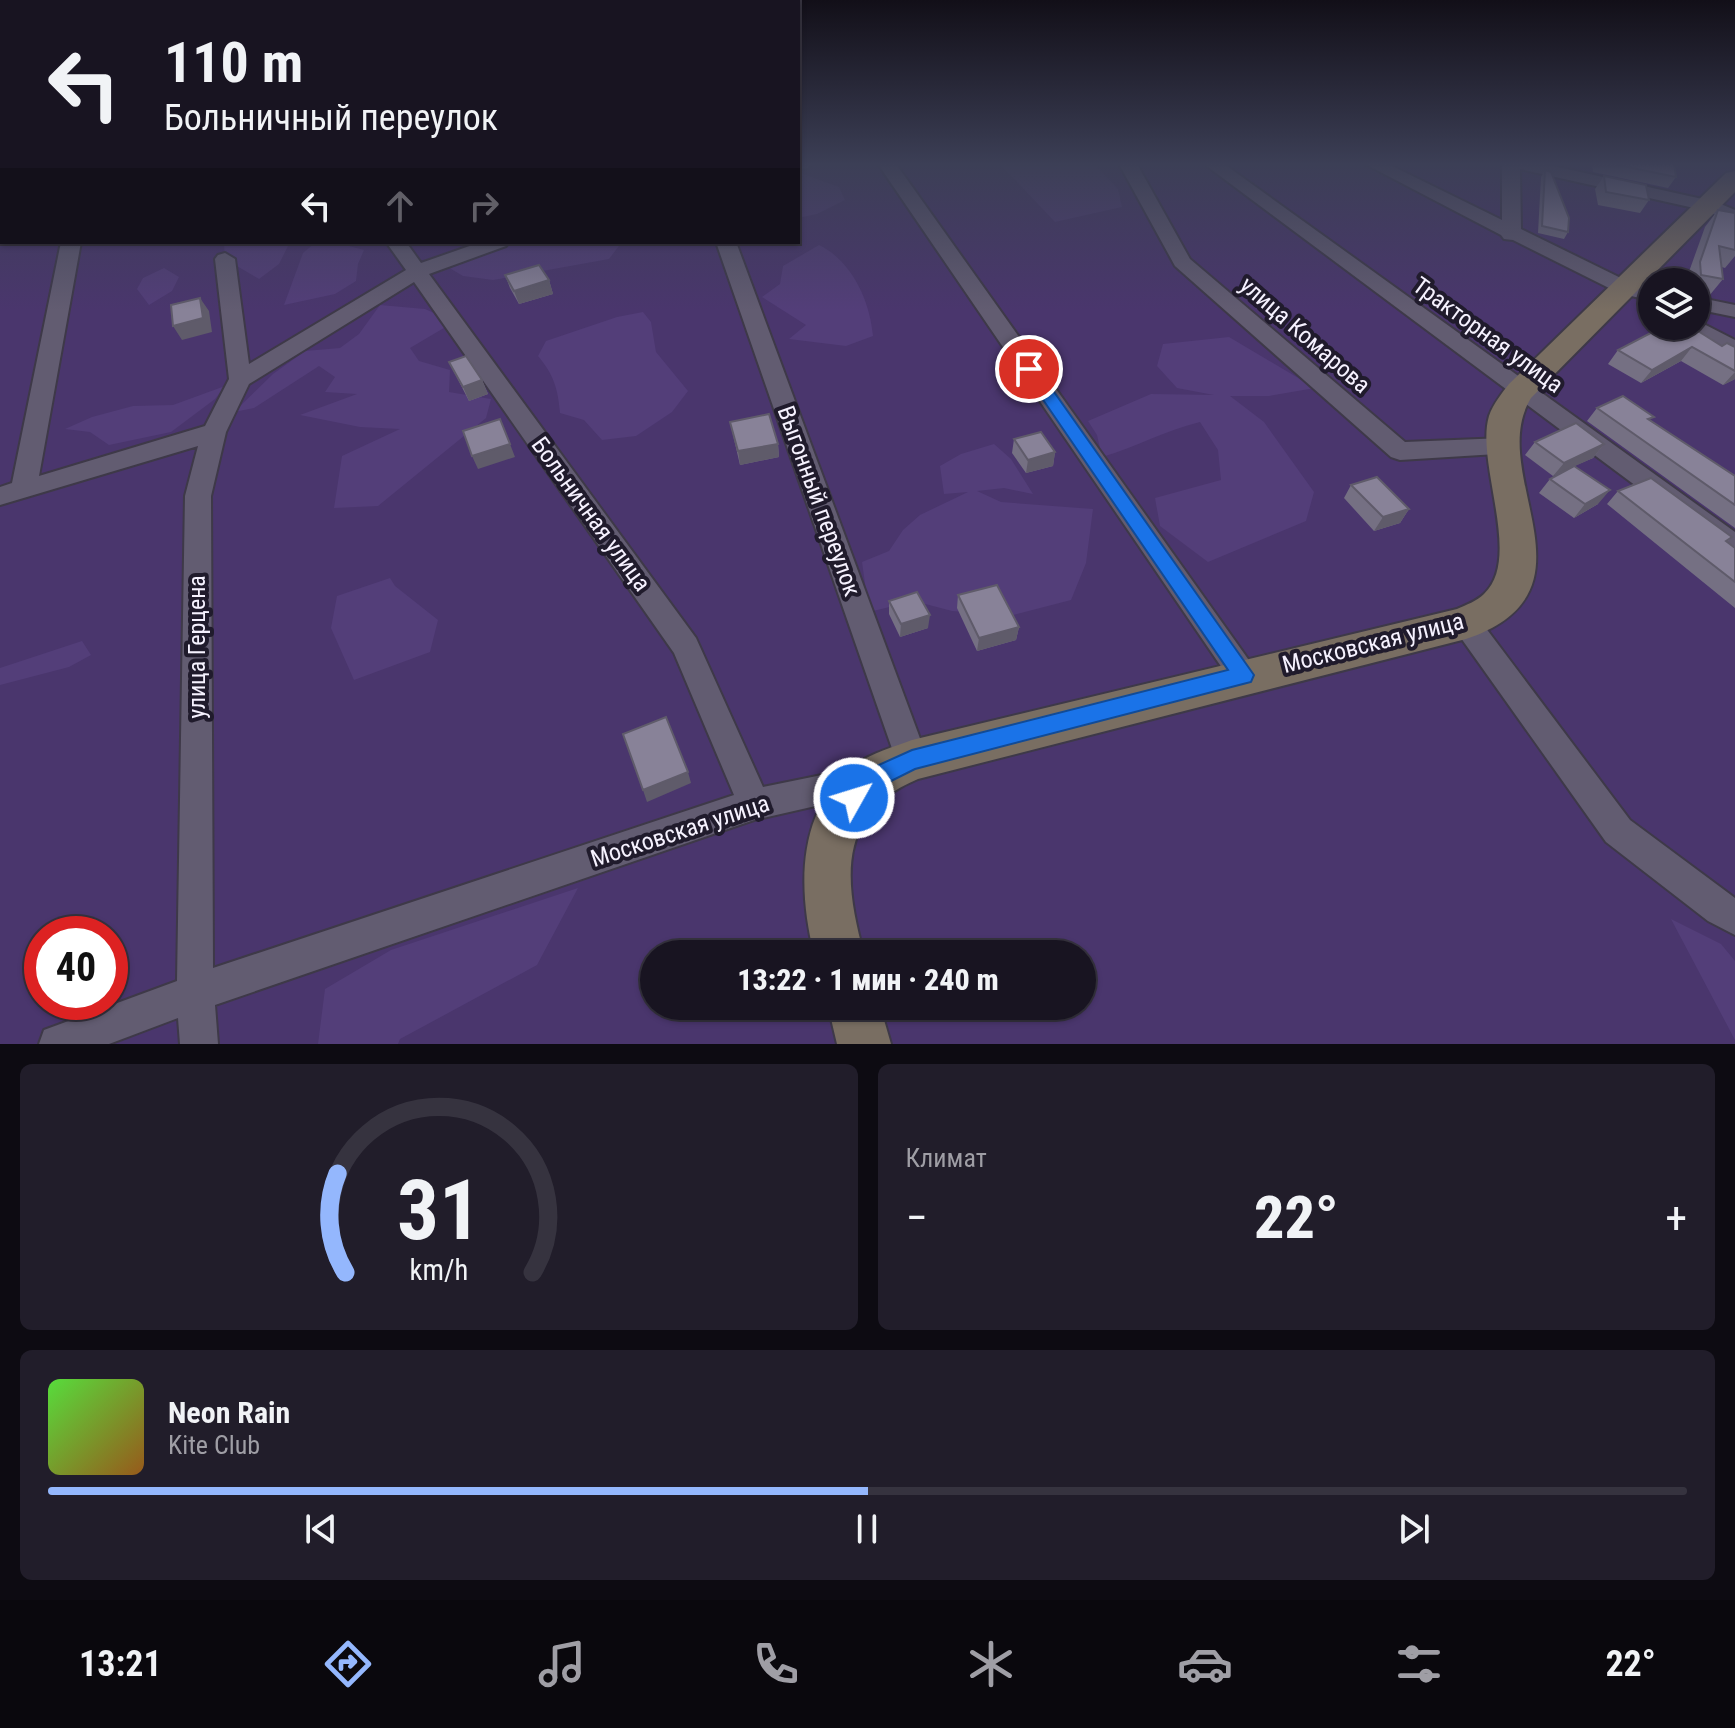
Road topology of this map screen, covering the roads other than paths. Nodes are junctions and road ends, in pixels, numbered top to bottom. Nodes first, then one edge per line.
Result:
1 (921, 213) edge
2 (1155, 213) edge
3 (1279, 213) edge
4 (1468, 213) edge
5 (1511, 213) edge
6 (1704, 213) edge
7 (1511, 235) junction
8 (71, 244) edge
9 (398, 244) edge
10 (493, 244) edge
11 (727, 244) edge
12 (225, 259) dead end
13 (1664, 268) edge
14 (418, 271) junction
15 (1638, 294) edge
16 (1638, 300) edge
17 (1710, 306) edge
18 (1735, 311) edge
19 (1710, 335) edge
20 (1735, 349) edge
21 (240, 379) junction
22 (1520, 391) junction
23 (214, 432) junction
24 (1504, 447) junction
25 (24, 487) junction
26 (0, 496) edge
27 (1735, 546) edge
28 (1466, 623) junction
29 (1243, 675) junction
30 (912, 760) junction
31 (869, 780) junction
32 (754, 804) junction
33 (1735, 917) edge
34 (835, 940) edge
35 (195, 993) junction
36 (858, 1020) edge
37 (58, 1044) edge
38 (199, 1044) edge
39 (864, 1044) edge

1 - 29 street
2 - 24 street, улица Комарова
3 - 22 street, Тракторная улица
4 - 7 street
5 - 7 street
6 - 13 street, Московская улица
7 - 15 street
8 - 25 street
9 - 14 street, Больничная улица
10 - 14 street
11 - 30 street, Выгонный переулок
12 - 21 street
14 - 21 street
14 - 32 street, Больничная улица
16 - 22 street, Московская улица
17 - 18 street
19 - 20 street
21 - 23 street, улица Герцена
22 - 24 street, Московская улица
22 - 27 street, Тракторная улица
23 - 25 street
23 - 35 street, улица Герцена
24 - 28 street, Московская улица
25 - 26 street
28 - 29 street, Московская улица
28 - 33 street
29 - 30 street, Московская улица
30 - 31 street, Московская улица
31 - 32 street, Московская улица
31 - 34 street
32 - 35 street, Московская улица
35 - 37 street, Московская улица
35 - 38 street, улица Герцена
36 - 39 street

